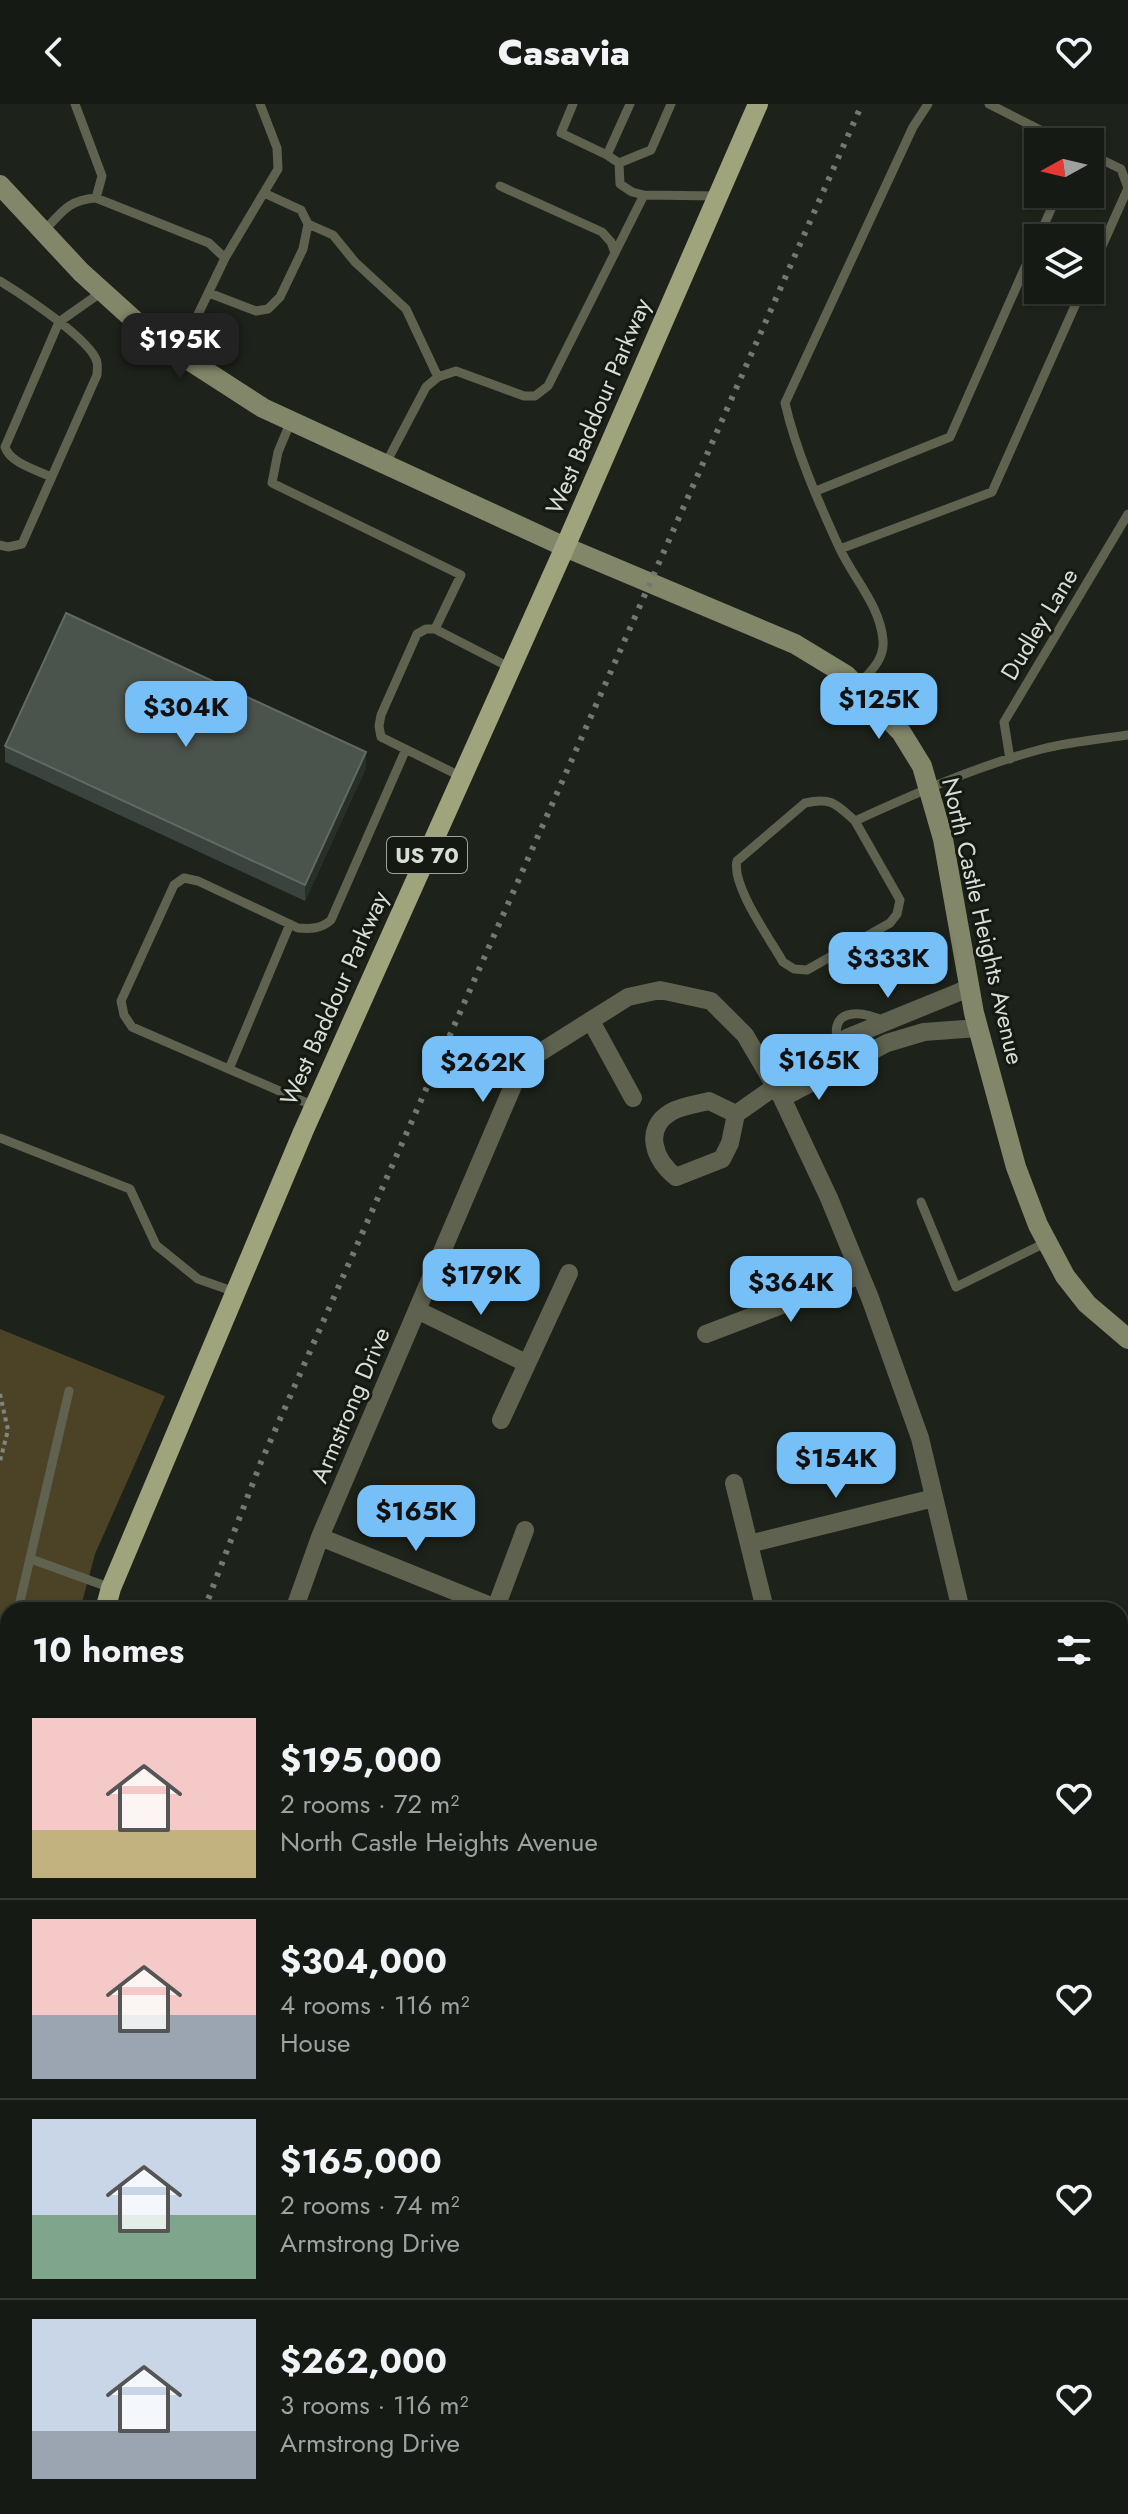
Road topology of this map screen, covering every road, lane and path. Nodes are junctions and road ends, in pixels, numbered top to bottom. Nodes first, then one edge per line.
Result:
1 (75, 104) edge
2 (260, 104) edge
3 (573, 104) edge
4 (630, 104) edge
5 (671, 104) edge
6 (758, 104) edge
7 (928, 104) edge
8 (989, 104) edge
9 (1036, 128) edge
10 (607, 155) junction
11 (1104, 161) edge
12 (619, 163) junction
13 (0, 185) edge
14 (500, 186) dead end
15 (264, 193) junction
16 (644, 195) junction
17 (718, 196) junction
18 (96, 198) junction
19 (308, 224) junction
20 (43, 232) junction
21 (1104, 242) edge
22 (615, 253) junction
23 (225, 258) junction
24 (1024, 270) edge
25 (0, 281) edge
26 (103, 291) junction
27 (209, 293) junction
28 (1076, 304) edge
29 (59, 322) junction
30 (179, 354) junction
31 (438, 377) junction
32 (291, 421) junction
33 (385, 465) junction
34 (51, 477) junction
35 (816, 491) junction
36 (1128, 514) edge
37 (0, 545) edge
38 (565, 547) junction
39 (840, 549) junction
40 (435, 629) junction
41 (511, 668) junction
42 (857, 686) junction
43 (1128, 735) edge
44 (406, 749) junction
45 (1010, 759) junction
46 (462, 777) junction
47 (929, 788) junction
48 (855, 821) junction
49 (290, 924) junction
50 (969, 988) junction
51 (591, 1021) junction
52 (886, 1023) junction
53 (978, 1028) junction
54 (895, 1041) junction
55 (838, 1043) junction
56 (849, 1062) junction
57 (229, 1069) junction
58 (777, 1087) junction
59 (633, 1098) dead end
60 (314, 1106) junction
61 (736, 1114) junction
62 (0, 1138) edge
63 (921, 1202) dead end
64 (1047, 1242) junction
65 (569, 1273) dead end
66 (860, 1275) junction
67 (235, 1292) junction
68 (417, 1310) junction
69 (706, 1334) dead end
70 (1128, 1339) edge
71 (526, 1363) junction
72 (69, 1391) dead end
73 (0, 1394) edge
74 (501, 1420) dead end
75 (0, 1461) edge
76 (734, 1483) dead end
77 (934, 1498) junction
78 (525, 1530) dead end
79 (320, 1537) junction
80 (749, 1544) junction
81 (31, 1559) junction
82 (111, 1588) junction
83 (763, 1601) dead end
84 (20, 1602) edge
85 (107, 1602) edge
86 (297, 1602) edge
87 (479, 1602) edge
88 (499, 1602) edge
89 (959, 1602) edge

1 - 18 lane
2 - 15 lane
3 - 10 lane
4 - 10 lane
5 - 12 lane
6 - 17 main road, West Baddour Parkway / US 70
7 - 35 lane
8 - 9 lane
10 - 12 lane
11 - 21 lane
12 - 16 lane
13 - 20 street, North Castle Heights Avenue
14 - 22 lane
15 - 19 lane
15 - 23 lane
16 - 17 lane
16 - 22 lane
17 - 38 main road, West Baddour Parkway / US 70
18 - 20 lane
18 - 23 lane
19 - 27 lane
19 - 31 lane
20 - 26 street, North Castle Heights Avenue
22 - 31 lane
23 - 27 lane
24 - 35 lane
25 - 29 lane
26 - 29 lane
26 - 30 street, North Castle Heights Avenue
27 - 30 lane
28 - 39 lane
29 - 34 lane
29 - 34 lane
30 - 32 street, North Castle Heights Avenue
31 - 33 lane
32 - 33 street, North Castle Heights Avenue
32 - 40 lane
33 - 38 street, North Castle Heights Avenue
34 - 37 lane
35 - 39 lane
36 - 45 lane, Dudley Lane
38 - 41 main road, West Baddour Parkway / US 70
38 - 42 street, North Castle Heights Avenue
39 - 42 lane
40 - 41 lane
40 - 44 lane
41 - 46 main road, West Baddour Parkway / US 70
42 - 47 street, North Castle Heights Avenue
43 - 45 lane
44 - 46 lane
44 - 49 lane
45 - 47 lane
46 - 60 main road, West Baddour Parkway / US 70
47 - 48 lane
47 - 50 street, North Castle Heights Avenue
48 - 48 lane
49 - 57 lane
49 - 57 lane
50 - 52 street
50 - 53 street, North Castle Heights Avenue
51 - 58 street, Armstrong Drive
51 - 59 street
51 - 68 street, Armstrong Drive
52 - 54 lane
52 - 55 street
53 - 54 street
53 - 64 street, North Castle Heights Avenue
54 - 56 street
55 - 56 lane
55 - 58 street
56 - 58 street
57 - 60 lane
58 - 61 street
58 - 66 street, Armstrong Drive
60 - 67 main road, West Baddour Parkway / US 70
61 - 61 street
62 - 67 lane
63 - 64 lane
64 - 70 street, North Castle Heights Avenue
65 - 71 street
66 - 69 street
66 - 77 street, Armstrong Drive
67 - 82 main road, West Baddour Parkway / US 70
68 - 71 street
68 - 79 street, Armstrong Drive
71 - 74 street
72 - 81 lane
73 - 75 path
76 - 80 street
77 - 80 street
77 - 89 street, Armstrong Drive
78 - 88 street
79 - 86 street, Armstrong Drive
79 - 87 street
80 - 83 street
81 - 82 lane
81 - 84 lane
82 - 85 main road, West Baddour Parkway / US 70

